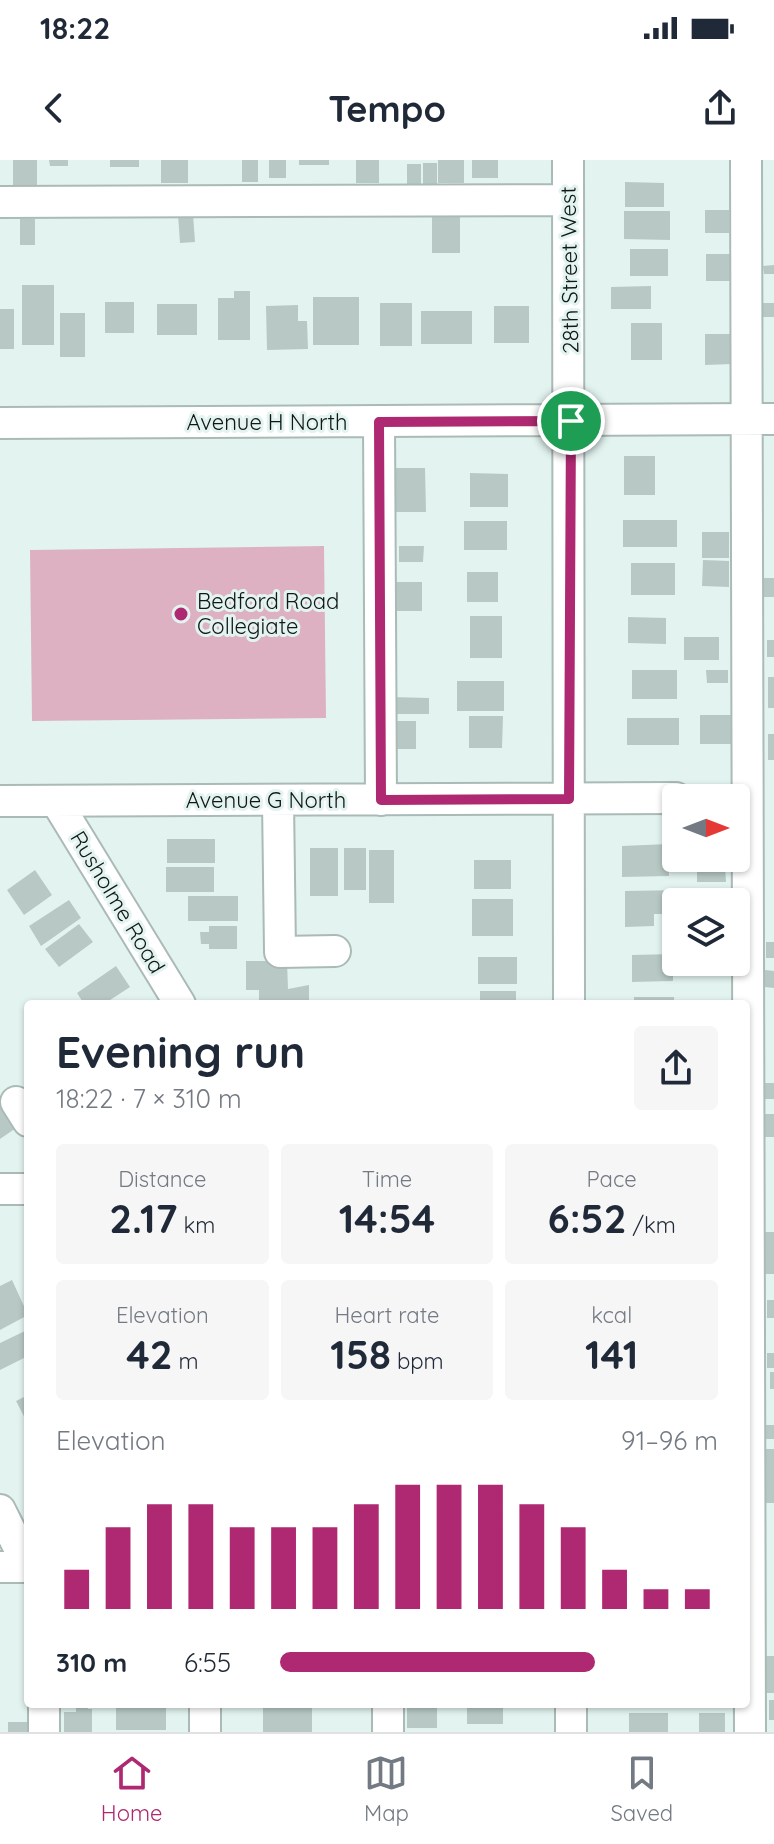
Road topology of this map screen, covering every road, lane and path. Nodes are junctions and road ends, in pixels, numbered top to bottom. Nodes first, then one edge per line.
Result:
1 (568, 160) edge
2 (746, 160) edge
3 (568, 200) junction
4 (0, 202) edge
5 (761, 419) edge
6 (571, 421) junction
7 (379, 422) junction
8 (0, 423) edge
9 (662, 798) edge
10 (753, 798) edge
11 (569, 799) junction
12 (278, 800) junction
13 (381, 800) junction
14 (0, 801) edge
15 (56, 801) junction
16 (335, 951) dead end
17 (178, 1000) edge
18 (569, 1000) edge
19 (756, 1178) edge
20 (0, 1189) edge
21 (24, 1189) edge
22 (762, 1332) edge
23 (761, 1416) edge
24 (0, 1510) edge
25 (24, 1559) edge
26 (757, 1564) edge
27 (0, 1567) edge
28 (24, 1567) edge
29 (44, 1708) edge
30 (205, 1708) edge
31 (388, 1708) edge
32 (571, 1708) edge
33 (44, 1732) edge
34 (205, 1732) edge
35 (388, 1732) edge
36 (571, 1732) edge
37 (750, 1732) edge

1 - 3 street, 28th Street West
2 - 5 street
3 - 4 street
3 - 6 street, 28th Street West
5 - 6 street, Avenue H North
5 - 10 street
6 - 7 street, Avenue H North
6 - 11 street, 28th Street West
7 - 8 street, Avenue H North
7 - 13 street
9 - 11 street, Avenue G North
10 - 19 street
11 - 13 street, Avenue G North
11 - 18 street, 28th Street West
12 - 13 street, Avenue G North
12 - 15 street, Avenue G North
12 - 16 street
14 - 15 street, Avenue G North
15 - 17 street, Rusholme Road
19 - 22 street
20 - 21 street
22 - 23 street
23 - 26 street
24 - 25 street
26 - 37 street
27 - 28 street
29 - 33 street
30 - 34 street
31 - 35 street
32 - 36 street

